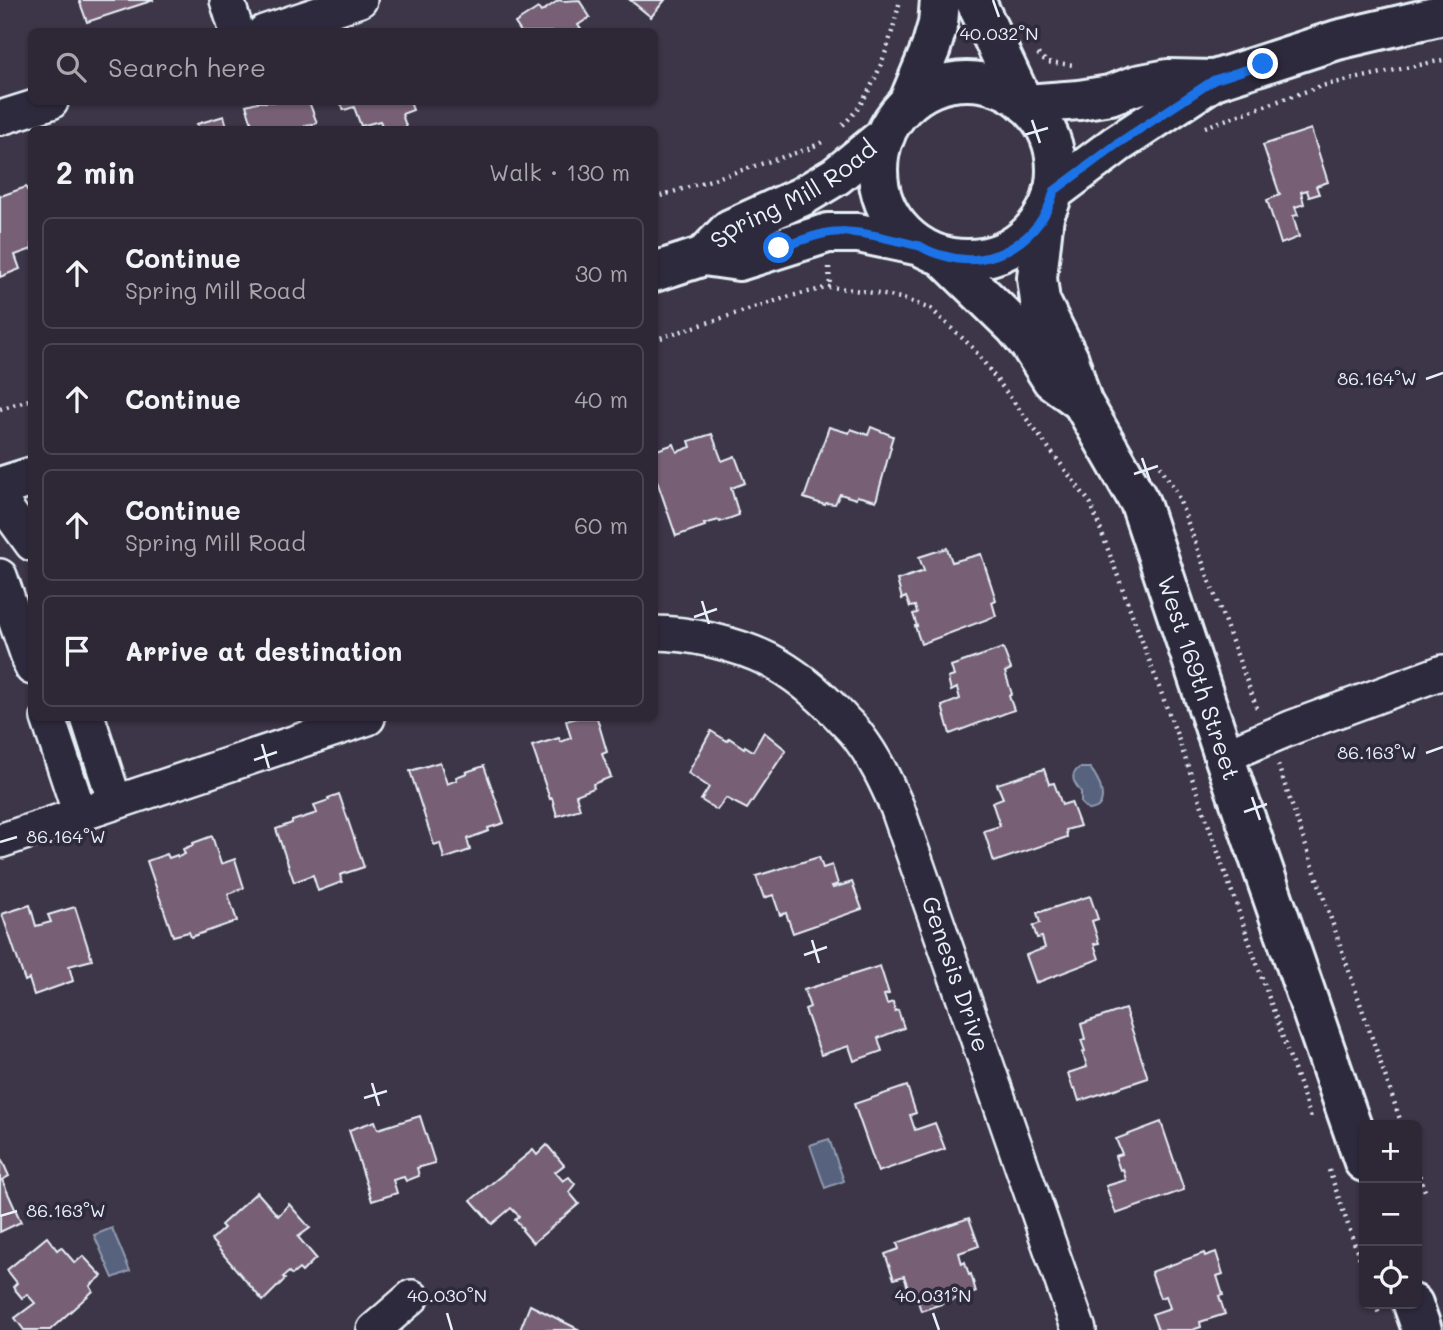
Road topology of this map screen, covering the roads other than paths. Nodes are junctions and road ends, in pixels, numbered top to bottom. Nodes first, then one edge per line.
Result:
1 (227, 0) edge
2 (360, 0) edge
3 (940, 0) edge
4 (975, 0) edge
5 (1443, 15) edge
6 (236, 28) edge
7 (276, 28) edge
8 (1214, 80) junction
9 (1023, 101) junction
10 (908, 103) junction
11 (41, 105) edge
12 (0, 118) edge
13 (886, 136) junction
14 (1049, 203) junction
15 (931, 251) junction
16 (704, 256) junction
17 (658, 271) edge
18 (1082, 402) junction
19 (28, 478) edge
20 (0, 487) edge
21 (0, 500) edge
22 (28, 538) edge
23 (0, 576) edge
24 (658, 633) edge
25 (28, 656) edge
26 (1443, 672) edge
27 (49, 721) edge
28 (89, 721) edge
29 (359, 721) edge
30 (1224, 757) junction
31 (115, 803) junction
32 (80, 814) junction
33 (0, 841) edge
34 (1346, 1164) edge
35 (412, 1297) dead end
36 (1415, 1309) edge
37 (374, 1330) edge
38 (1080, 1330) edge
39 (1422, 1330) edge

1 - 6 street
2 - 7 street
3 - 10 street
4 - 9 street
5 - 8 street
8 - 9 street
8 - 14 street
9 - 10 street
9 - 14 street
10 - 13 street
11 - 12 street
13 - 15 street
13 - 16 street, Spring Mill Road
14 - 15 street
14 - 18 street, West 169th Street
15 - 16 street, Spring Mill Road
15 - 18 street, West 169th Street
16 - 17 street, Spring Mill Road
18 - 30 street, West 169th Street
19 - 20 street
21 - 22 street
23 - 25 street
24 - 38 street, Genesis Drive
26 - 30 street
27 - 32 street
28 - 31 street
29 - 31 street
30 - 34 street, West 169th Street
31 - 32 street
32 - 33 street
35 - 37 street
36 - 39 street

